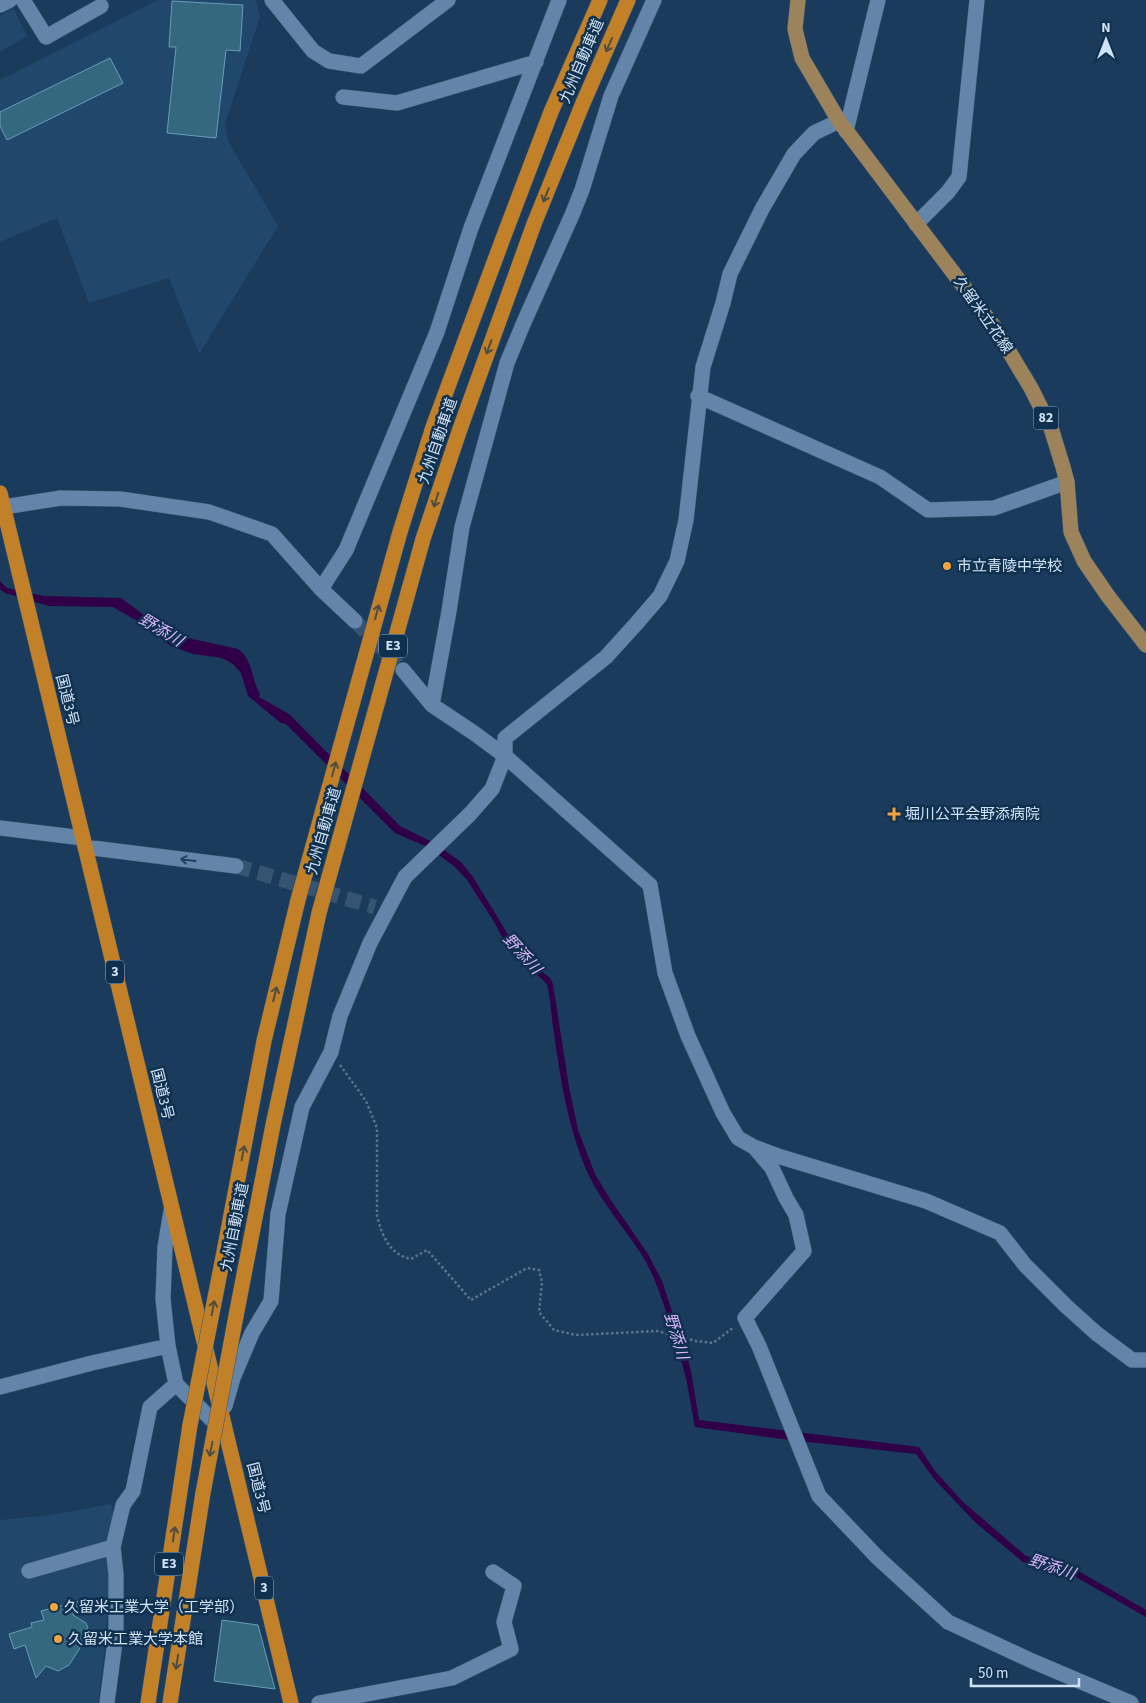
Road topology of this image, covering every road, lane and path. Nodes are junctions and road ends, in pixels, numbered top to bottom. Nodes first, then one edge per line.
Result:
1 (10, 0) edge
2 (23, 0) edge
3 (272, 0) edge
4 (448, 0) edge
5 (560, 0) edge
6 (600, 0) edge
7 (628, 0) edge
8 (654, 0) edge
9 (798, 0) edge
10 (878, 0) edge
11 (977, 0) edge
12 (104, 2) edge
13 (0, 5) edge
14 (536, 62) junction
15 (343, 97) dead end
16 (842, 126) junction
17 (916, 224) junction
18 (698, 396) junction
19 (1067, 482) junction
20 (1, 502) edge
21 (321, 589) junction
22 (355, 620) tunnel mouth
23 (1146, 645) edge
24 (403, 670) tunnel mouth
25 (432, 705) junction
26 (505, 756) junction
27 (0, 828) edge
28 (84, 843) junction
29 (236, 866) tunnel mouth
30 (331, 1052) junction
31 (754, 1147) junction
32 (171, 1211) junction
33 (744, 1318) junction
34 (168, 1346) junction
35 (1146, 1360) edge
36 (176, 1384) junction
37 (0, 1387) edge
38 (222, 1414) junction
39 (227, 1436) junction
40 (113, 1547) junction
41 (29, 1571) dead end
42 (493, 1572) dead end
43 (107, 1703) edge
44 (148, 1703) edge
45 (170, 1703) edge
46 (291, 1703) edge
47 (319, 1703) edge
48 (1131, 1703) edge

1 - 13 street
2 - 12 street
3 - 4 street
5 - 14 street
44 -> 6 highway, 九州自動車道 / E3, bridge
7 -> 45 highway, 九州自動車道 / E3, bridge
8 - 25 street
9 - 16 main road, 久留米立花線 / 82
10 - 16 street
11 - 17 street
14 - 15 street
14 - 21 street
16 - 17 main road, 久留米立花線 / 82
16 - 18 street
17 - 19 main road, 久留米立花線 / 82
18 - 19 street
18 - 26 street
19 - 23 main road, 久留米立花線 / 82
20 - 21 street
20 - 28 highway, 国道3号 / 3
21 - 22 street
24 - 25 street
25 - 26 street
26 - 30 street
26 - 31 street
27 - 28 street
29 -> 28 street
28 - 32 highway, 国道3号 / 3
30 - 33 path
30 - 38 street
31 - 33 street
31 - 35 street
32 - 34 street
32 - 38 highway, 国道3号 / 3
33 - 48 street
34 - 36 street
34 - 37 street
36 - 39 street
36 - 40 street
38 - 39 highway, 国道3号 / 3
39 - 46 highway, 国道3号 / 3
40 - 41 street
40 - 43 street
42 - 47 street

